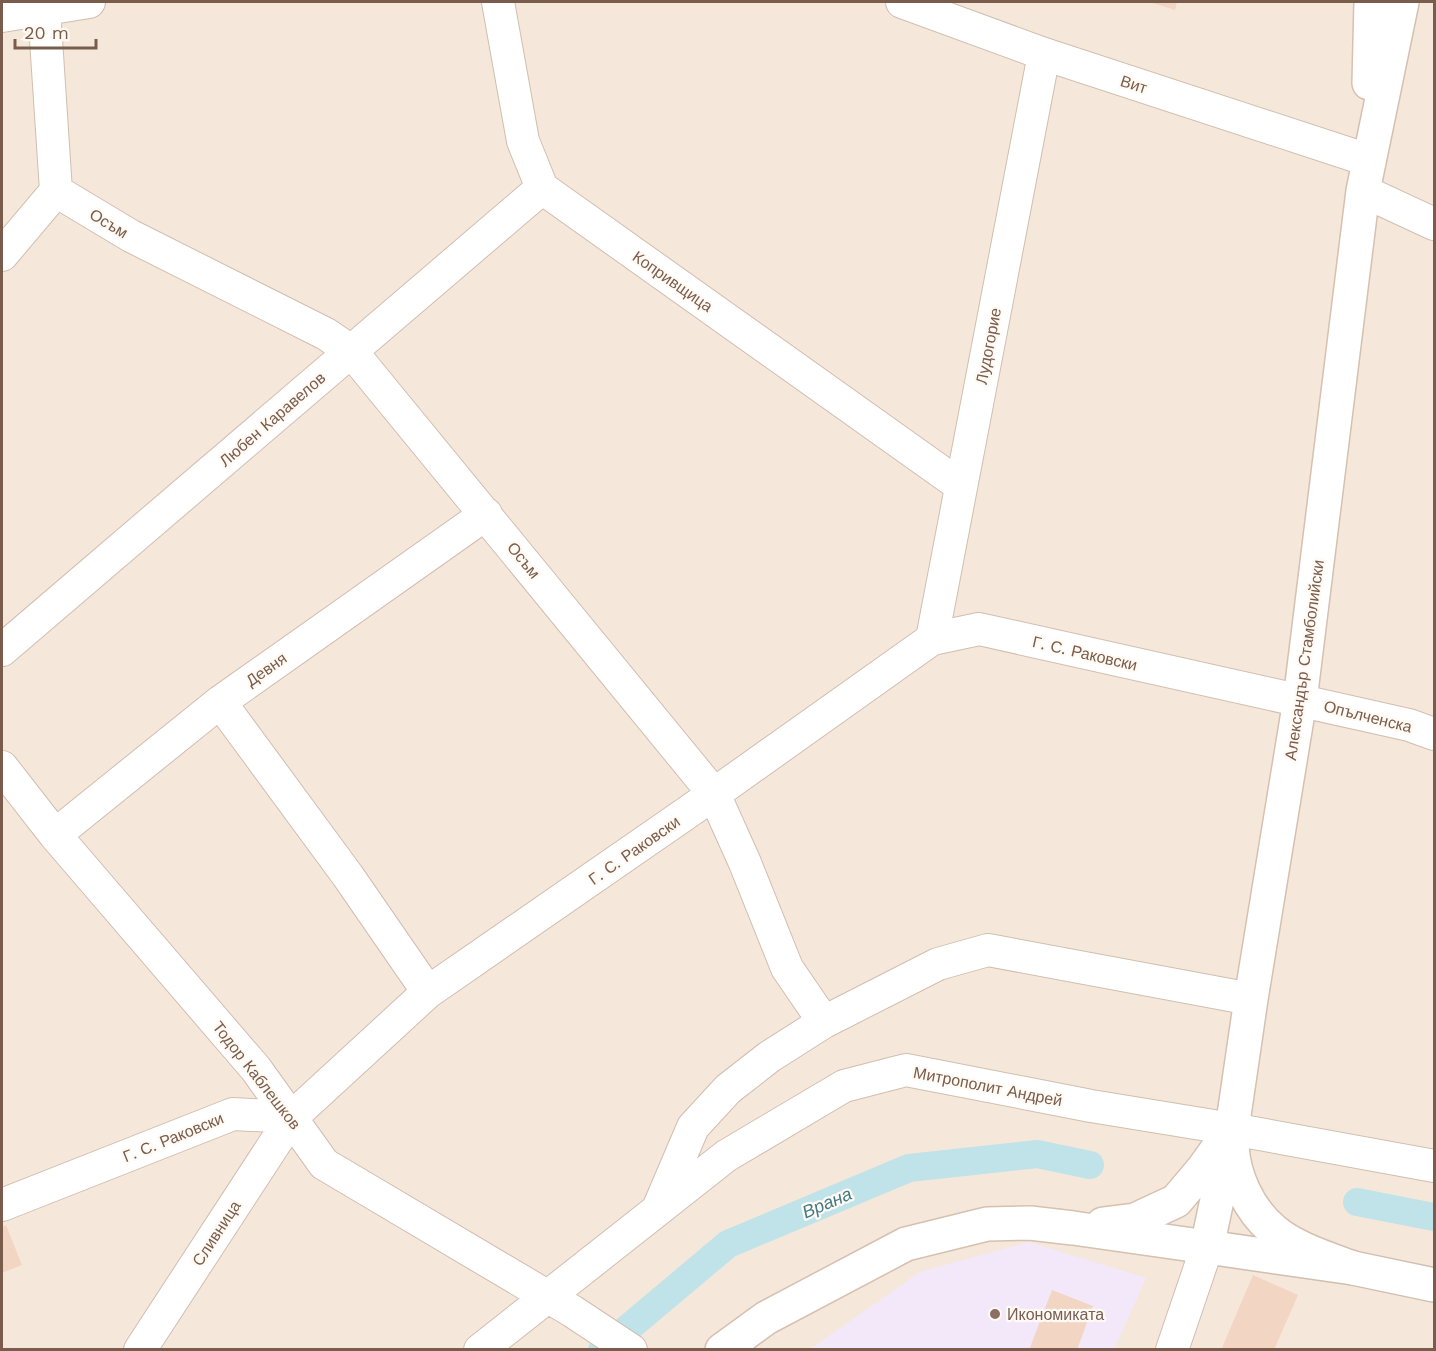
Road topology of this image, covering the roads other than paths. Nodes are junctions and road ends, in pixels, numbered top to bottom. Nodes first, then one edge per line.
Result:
1 (89, 2) edge
2 (498, 2) edge
3 (902, 2) edge
4 (1371, 2) edge
5 (1402, 2) edge
6 (44, 9) junction
7 (2, 16) edge
8 (1044, 54) junction
9 (1365, 175) junction
10 (542, 188) junction
11 (56, 191) junction
12 (1434, 224) edge
13 (2, 255) edge
14 (360, 343) junction
15 (961, 486) junction
16 (486, 514) junction
17 (932, 639) junction
18 (2, 650) edge
19 (1300, 700) junction
20 (220, 702) junction
21 (1434, 734) edge
22 (2, 767) edge
23 (714, 794) junction
24 (55, 835) junction
25 (428, 992) junction
26 (1251, 999) junction
27 (824, 1022) junction
28 (292, 1117) junction
29 (1232, 1128) junction
30 (1434, 1166) edge
31 (2, 1205) edge
32 (657, 1212) junction
33 (1073, 1228) junction
34 (1208, 1247) junction
35 (1353, 1268) junction
36 (1434, 1285) edge
37 (559, 1304) junction
38 (140, 1350) edge
39 (480, 1350) edge
40 (631, 1350) edge
41 (722, 1350) edge
42 (1172, 1350) edge

1 - 6 street
2 - 10 street
3 - 8 street, Вит
4 - 9 main road, Александър Стамболийски
5 - 9 main road, Александър Стамболийски
6 - 7 street
6 - 11 street
8 - 9 street, Вит
8 - 15 street, Лудогорие
9 - 12 street, Вит
9 - 19 main road, Александър Стамболийски
10 - 14 street, Любен Каравелов
10 - 15 street, Копривщица
11 - 13 street
11 - 14 street, Осъм
14 - 16 street, Осъм
14 - 18 street, Любен Каравелов
15 - 17 street, Лудогорие
16 - 20 street, Девня
16 - 23 street, Осъм
17 - 19 street, Г. С. Раковски
17 - 23 street, Г. С. Раковски
19 - 21 street, Опълченска
19 - 26 main road, Александър Стамболийски
20 - 24 street, Девня
20 - 25 street
22 - 24 street, Тодор Каблешков
23 - 25 street, Г. С. Раковски
23 - 27 street, Осъм
24 - 28 street, Тодор Каблешков
25 - 28 street, Г. С. Раковски
26 - 27 street
26 - 29 main road, Александър Стамболийски
27 - 32 street
28 - 31 street, Г. С. Раковски
28 - 37 street, Тодор Каблешков
28 - 38 street, Сливница
29 - 30 street, Митрополит Андрей
29 - 32 street, Митрополит Андрей
29 - 33 main road
29 - 34 main road
29 - 35 main road
32 - 37 street, Митрополит Андрей
33 - 34 main road
33 - 41 main road
34 - 35 main road
34 - 42 street
35 - 36 main road
37 - 39 street, Митрополит Андрей
37 - 40 street, Тодор Каблешков

